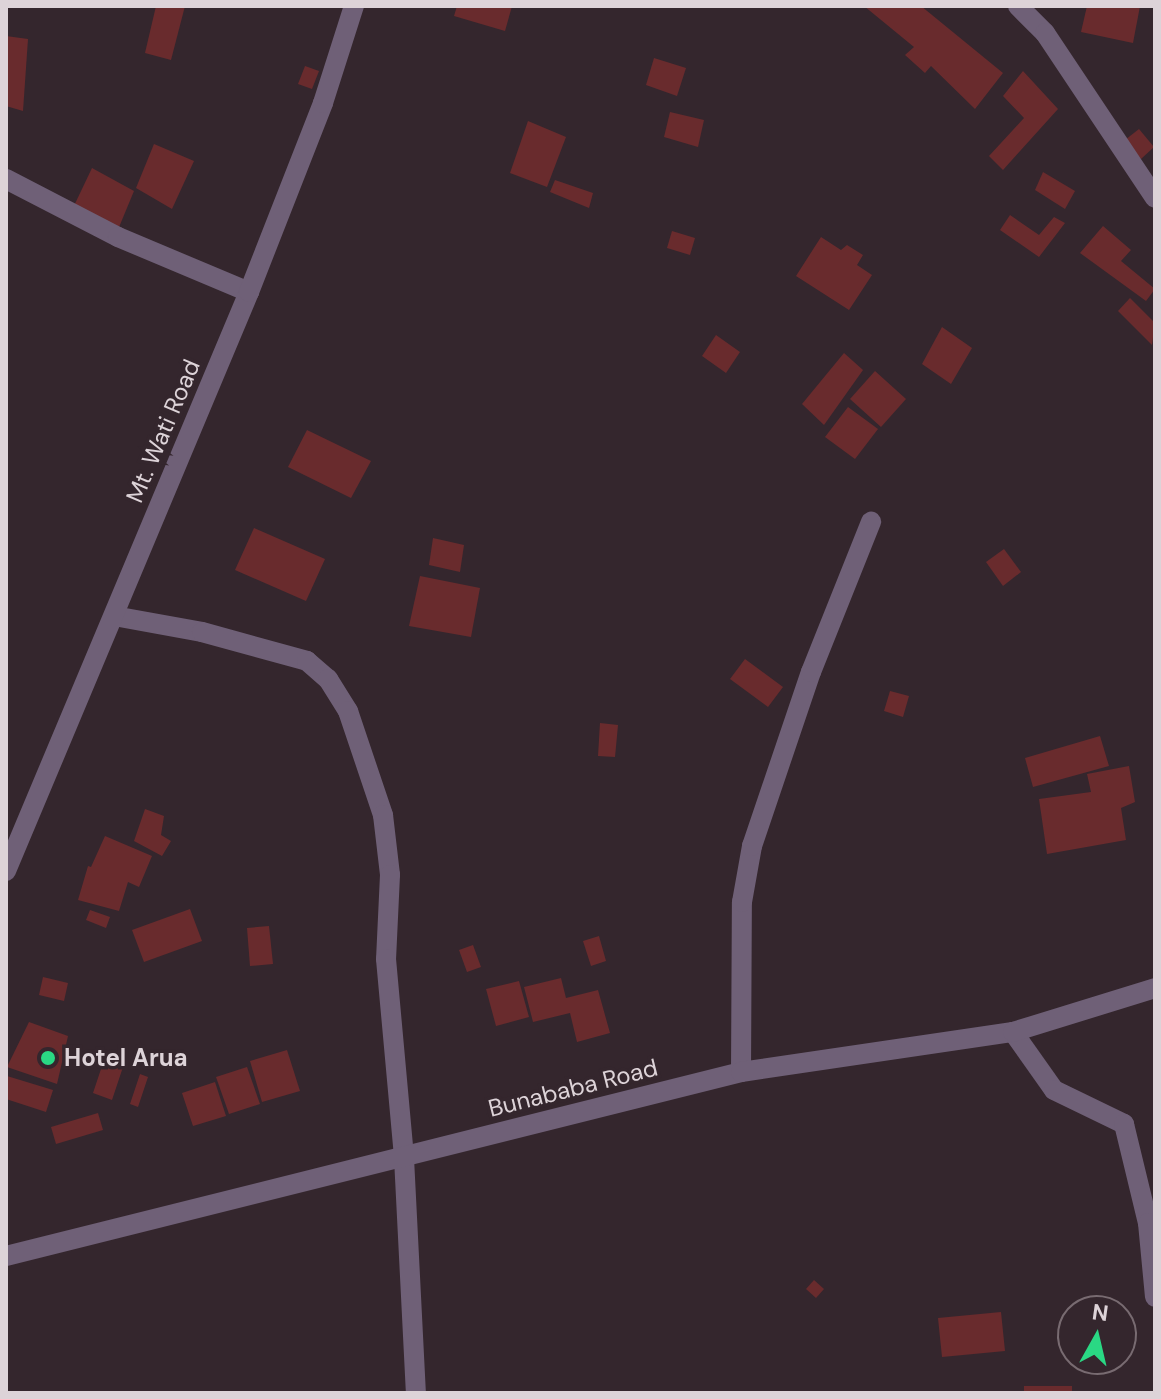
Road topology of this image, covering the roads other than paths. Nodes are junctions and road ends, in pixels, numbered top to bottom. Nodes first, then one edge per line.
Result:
1 (354, 6) edge
2 (1018, 6) edge
3 (6, 179) edge
4 (1155, 198) edge
5 (249, 292) junction
6 (871, 522) dead end
7 (114, 616) junction
8 (6, 871) edge
9 (1155, 988) edge
10 (1013, 1032) junction
11 (741, 1072) junction
12 (404, 1158) junction
13 (6, 1256) edge
14 (1155, 1297) edge
15 (416, 1393) edge

1 - 5 street, Mt. Wati Road
2 - 4 street
3 - 5 street
5 - 7 street, Mt. Wati Road
6 - 11 street
7 - 8 street, Mt. Wati Road
7 - 12 street
9 - 10 street, Bunababa Road
10 - 11 street, Bunababa Road
10 - 14 street
11 - 12 street, Bunababa Road
12 - 13 street, Bunababa Road
12 - 15 street

